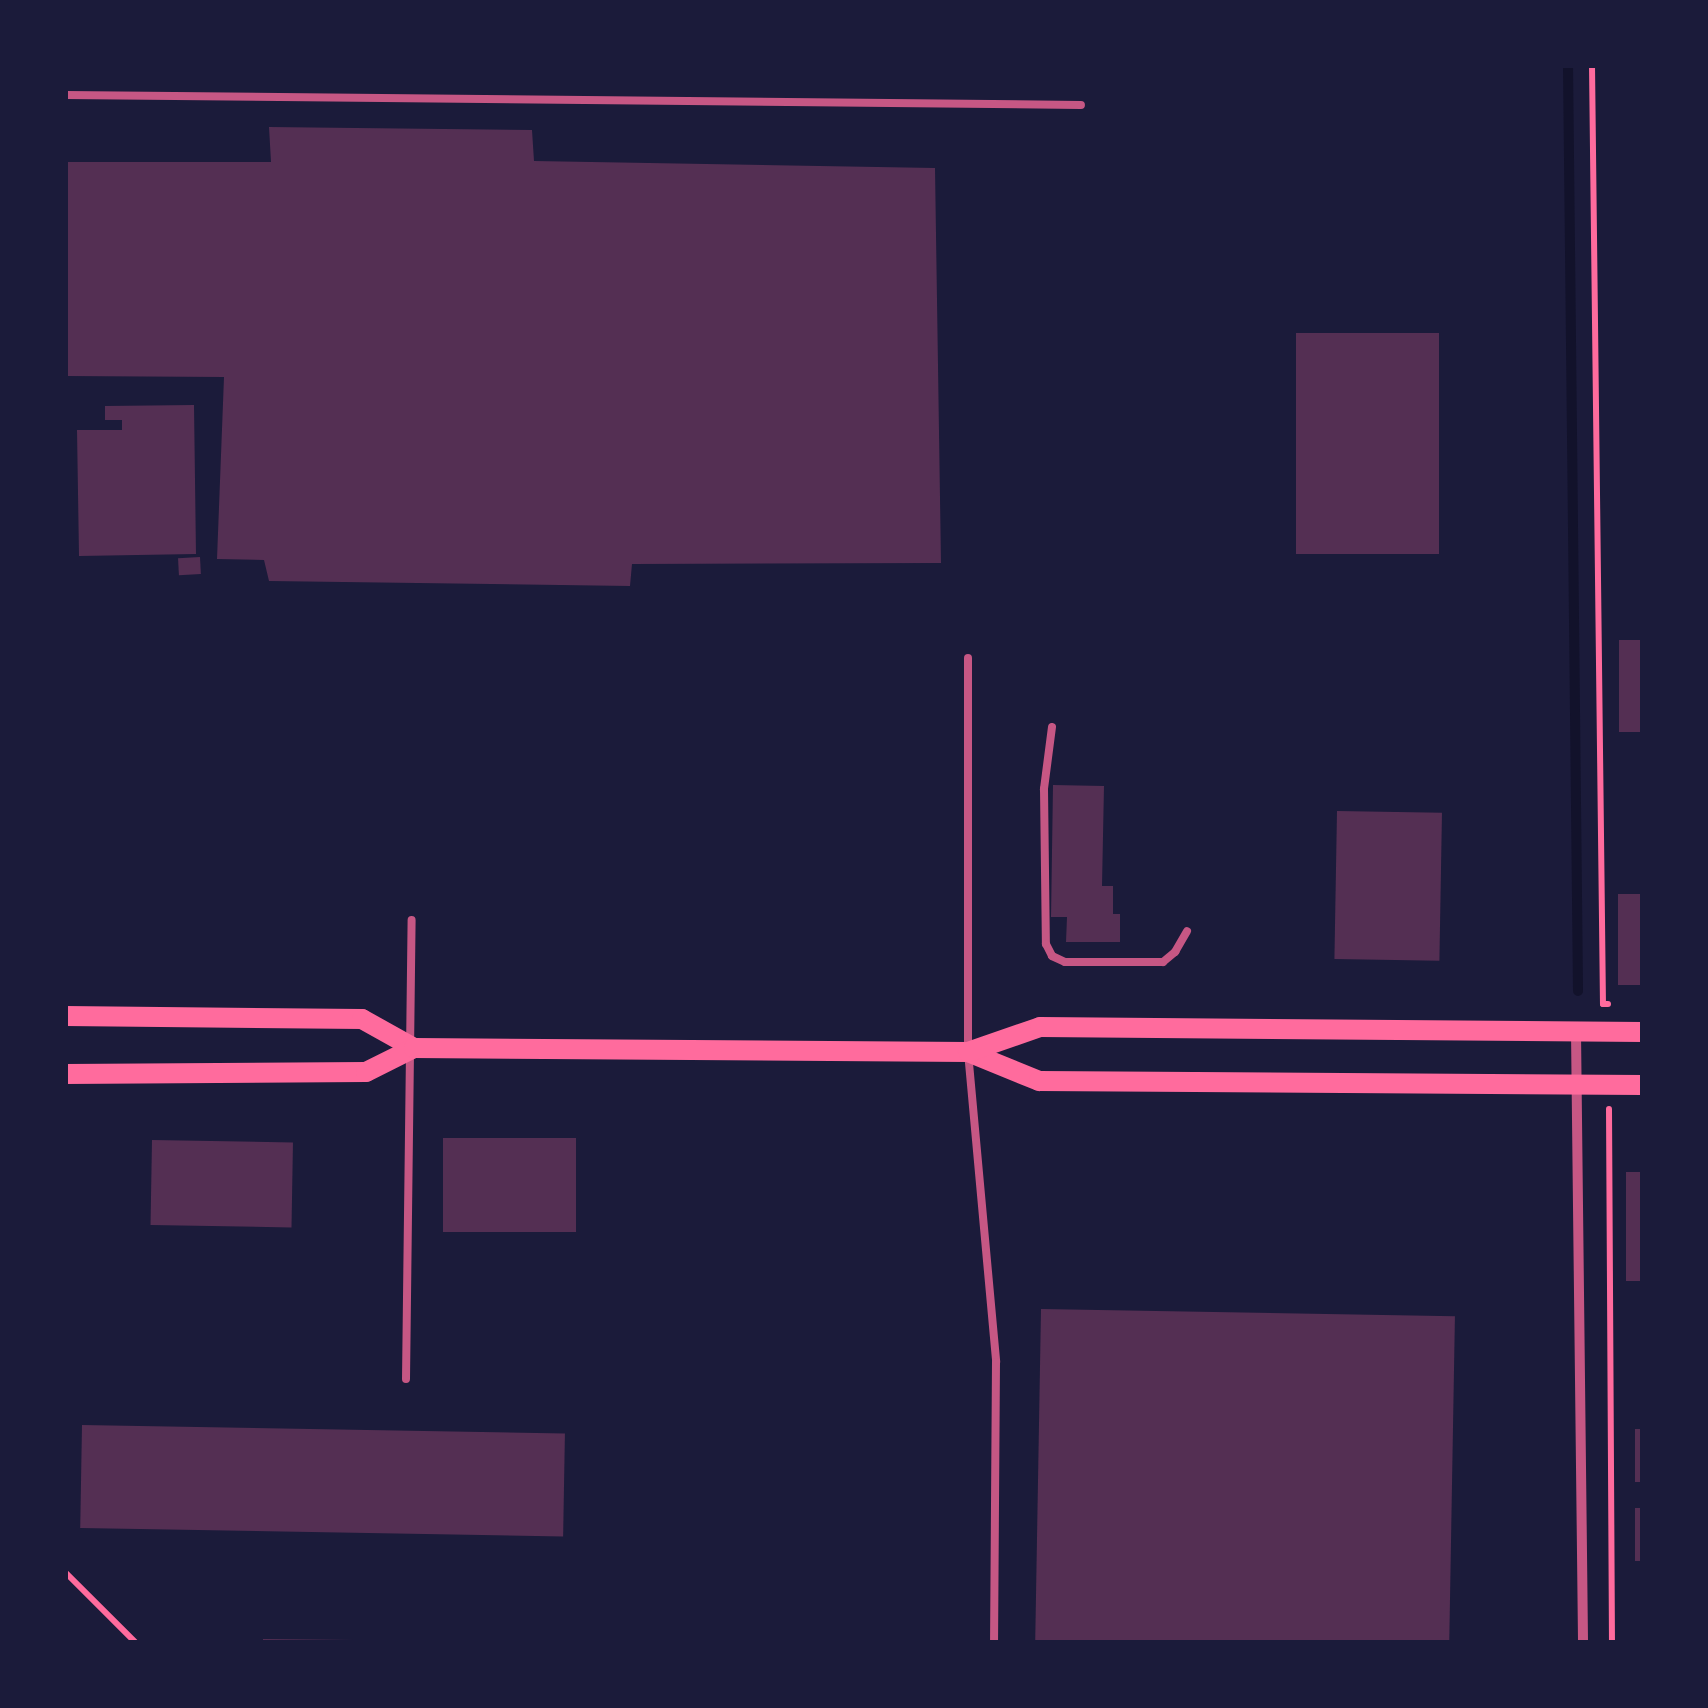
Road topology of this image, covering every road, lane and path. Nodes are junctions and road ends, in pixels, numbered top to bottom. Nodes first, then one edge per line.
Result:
1 (1592, 65) edge
2 (65, 95) edge
3 (1081, 105) dead end
4 (968, 658) dead end
5 (1052, 727) dead end
6 (412, 920) dead end
7 (1187, 931) dead end
8 (1603, 1004) dead end
9 (65, 1016) edge
10 (1576, 1032) junction
11 (1643, 1032) edge
12 (414, 1048) junction
13 (968, 1052) junction
14 (65, 1074) edge
15 (1577, 1085) junction
16 (1643, 1086) edge
17 (1608, 1114) dead end
18 (406, 1379) dead end
19 (65, 1572) edge
20 (136, 1643) edge
21 (994, 1643) edge
22 (1583, 1643) edge
23 (1612, 1643) edge

1 - 8 path
2 - 3 lane
4 - 13 lane
5 - 7 lane
6 - 12 lane
9 - 12 main road
10 - 11 main road
10 - 13 main road
10 - 15 street
12 - 13 main road
12 - 14 main road
12 - 18 lane
13 - 15 main road
13 - 21 lane
15 - 16 main road
15 - 22 street
17 - 23 path
19 - 20 path

